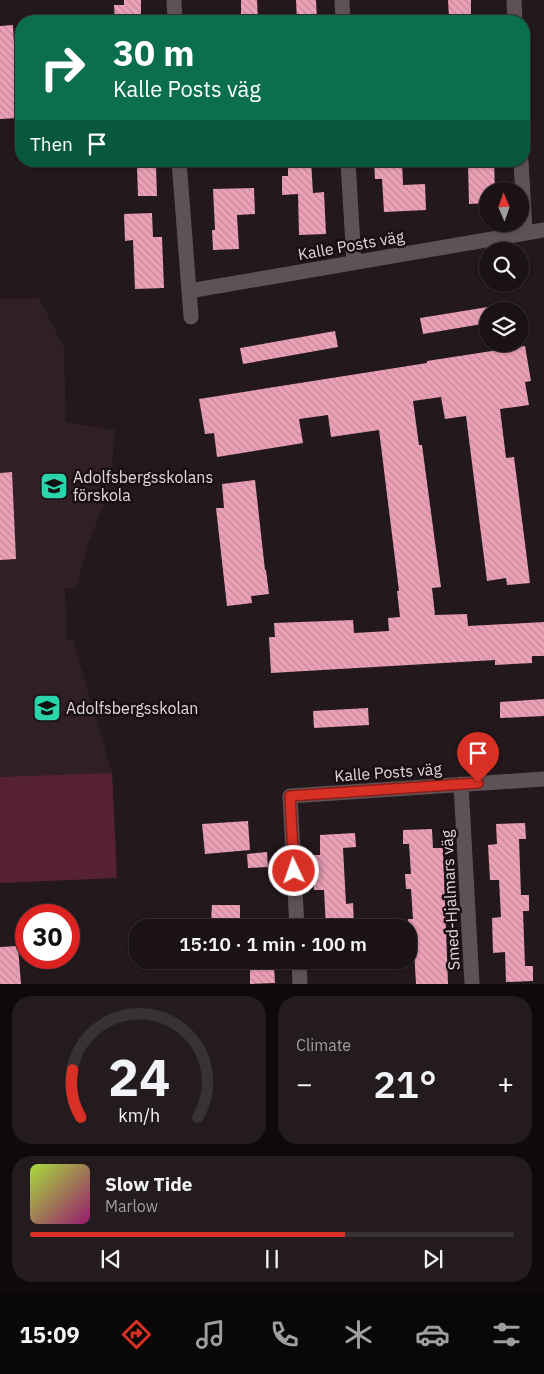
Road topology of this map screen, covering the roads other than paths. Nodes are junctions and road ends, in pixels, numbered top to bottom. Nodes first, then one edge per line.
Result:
1 (174, 0) edge
2 (342, 0) edge
3 (514, 0) edge
4 (175, 15) edge
5 (343, 15) edge
6 (515, 15) edge
7 (179, 167) edge
8 (348, 167) edge
9 (521, 167) edge
10 (522, 182) edge
11 (544, 230) edge
12 (525, 232) edge
13 (529, 232) edge
14 (354, 263) junction
15 (189, 291) junction
16 (191, 317) dead end
17 (544, 779) edge
18 (461, 784) junction
19 (297, 919) edge
20 (299, 969) edge
21 (300, 984) edge
22 (472, 984) edge

1 - 4 street
2 - 5 street
3 - 6 street
7 - 15 street
8 - 14 street
9 - 10 street
11 - 13 street, Kalle Posts väg
12 - 14 street, Kalle Posts väg
14 - 15 street, Kalle Posts väg
15 - 16 street
17 - 18 street, Kalle Posts väg
18 - 19 street, Kalle Posts väg
18 - 22 street, Smed-Hjalmars väg
20 - 21 street

